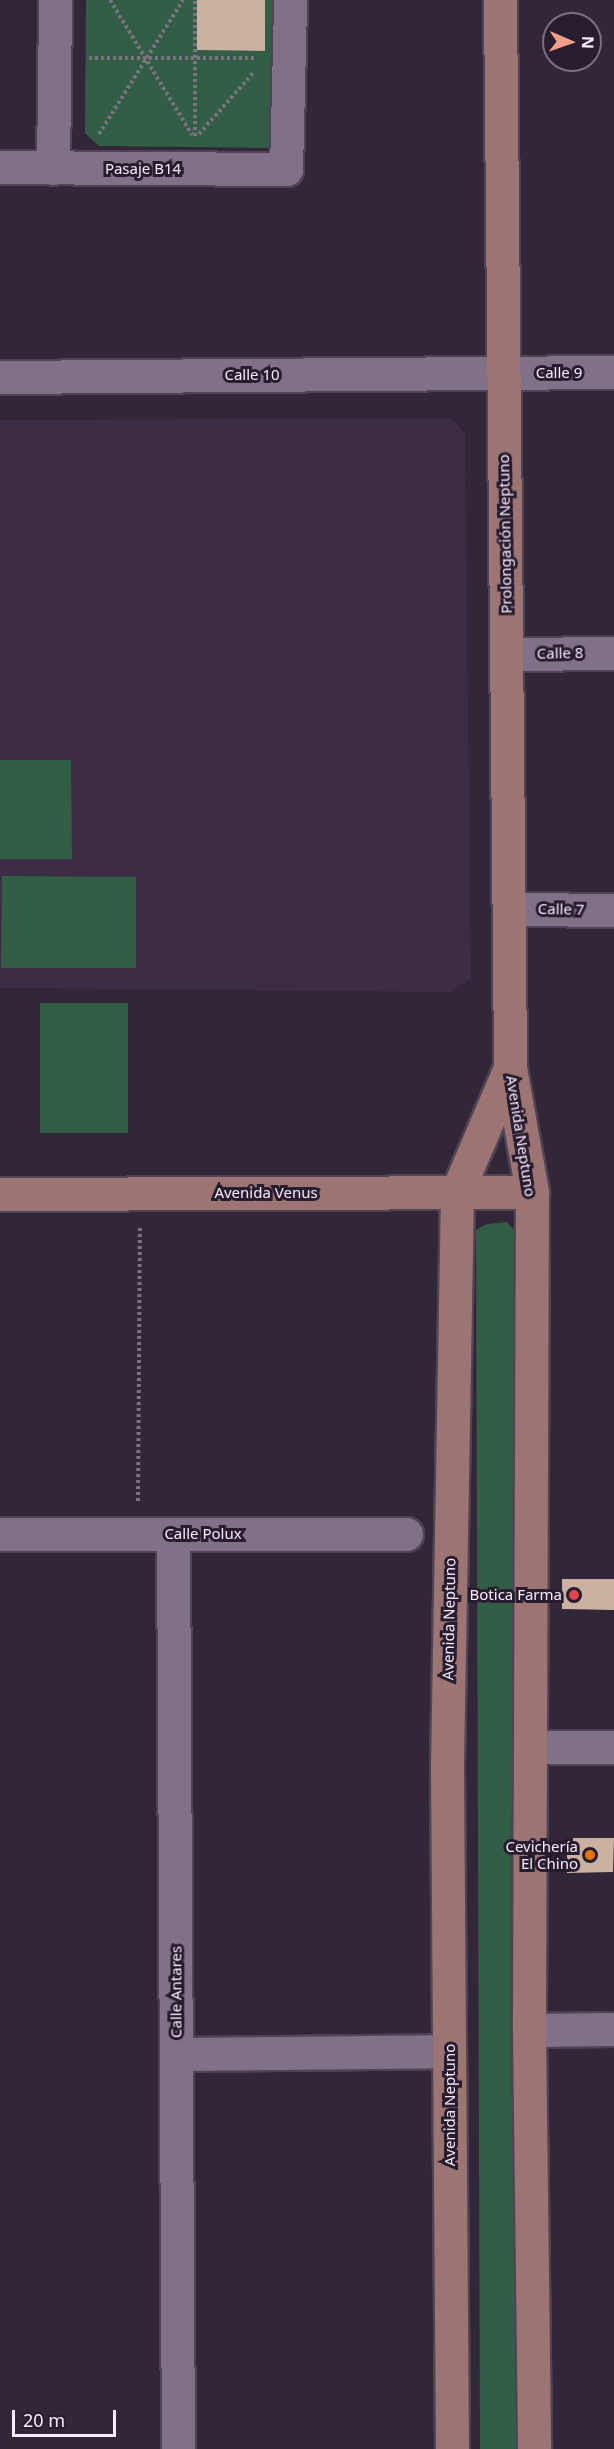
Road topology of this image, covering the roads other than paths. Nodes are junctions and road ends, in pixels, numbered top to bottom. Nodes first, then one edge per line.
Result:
1 (55, 0) edge
2 (290, 0) edge
3 (500, 0) edge
4 (0, 167) edge
5 (53, 168) junction
6 (614, 372) edge
7 (503, 373) junction
8 (0, 377) edge
9 (614, 653) edge
10 (506, 654) junction
11 (508, 909) junction
12 (614, 910) edge
13 (510, 1068) junction
14 (457, 1192) junction
15 (532, 1192) junction
16 (0, 1194) edge
17 (0, 1534) edge
18 (173, 1534) junction
19 (406, 1534) dead end
20 (530, 1746) junction
21 (614, 1747) edge
22 (614, 2029) edge
23 (529, 2030) junction
24 (449, 2051) junction
25 (176, 2054) junction
26 (178, 2449) edge
27 (452, 2449) edge
28 (534, 2449) edge

1 - 5 street
2 - 5 street, Pasaje B14
3 - 7 street, Prolongación Neptuno
4 - 5 street, Pasaje B14
6 - 7 street, Calle 9
7 - 8 street, Calle 10
7 - 10 street, Prolongación Neptuno
9 - 10 street, Calle 8
10 - 11 street, Prolongación Neptuno
11 - 12 street, Calle 7
11 - 13 street, Prolongación Neptuno
13 - 14 street, Avenida Neptuno
13 - 15 street, Avenida Neptuno
14 - 15 street, Avenida Venus
14 - 16 street, Avenida Venus
14 - 24 street, Avenida Neptuno
15 - 20 street, Avenida Neptuno
17 - 18 street, Calle Polux
18 - 19 street, Calle Polux
18 - 25 street, Calle Antares
20 - 21 street
20 - 23 street, Avenida Neptuno
22 - 23 street
23 - 28 street, Avenida Neptuno
24 - 25 street
24 - 27 street, Avenida Neptuno
25 - 26 street, Calle Antares

